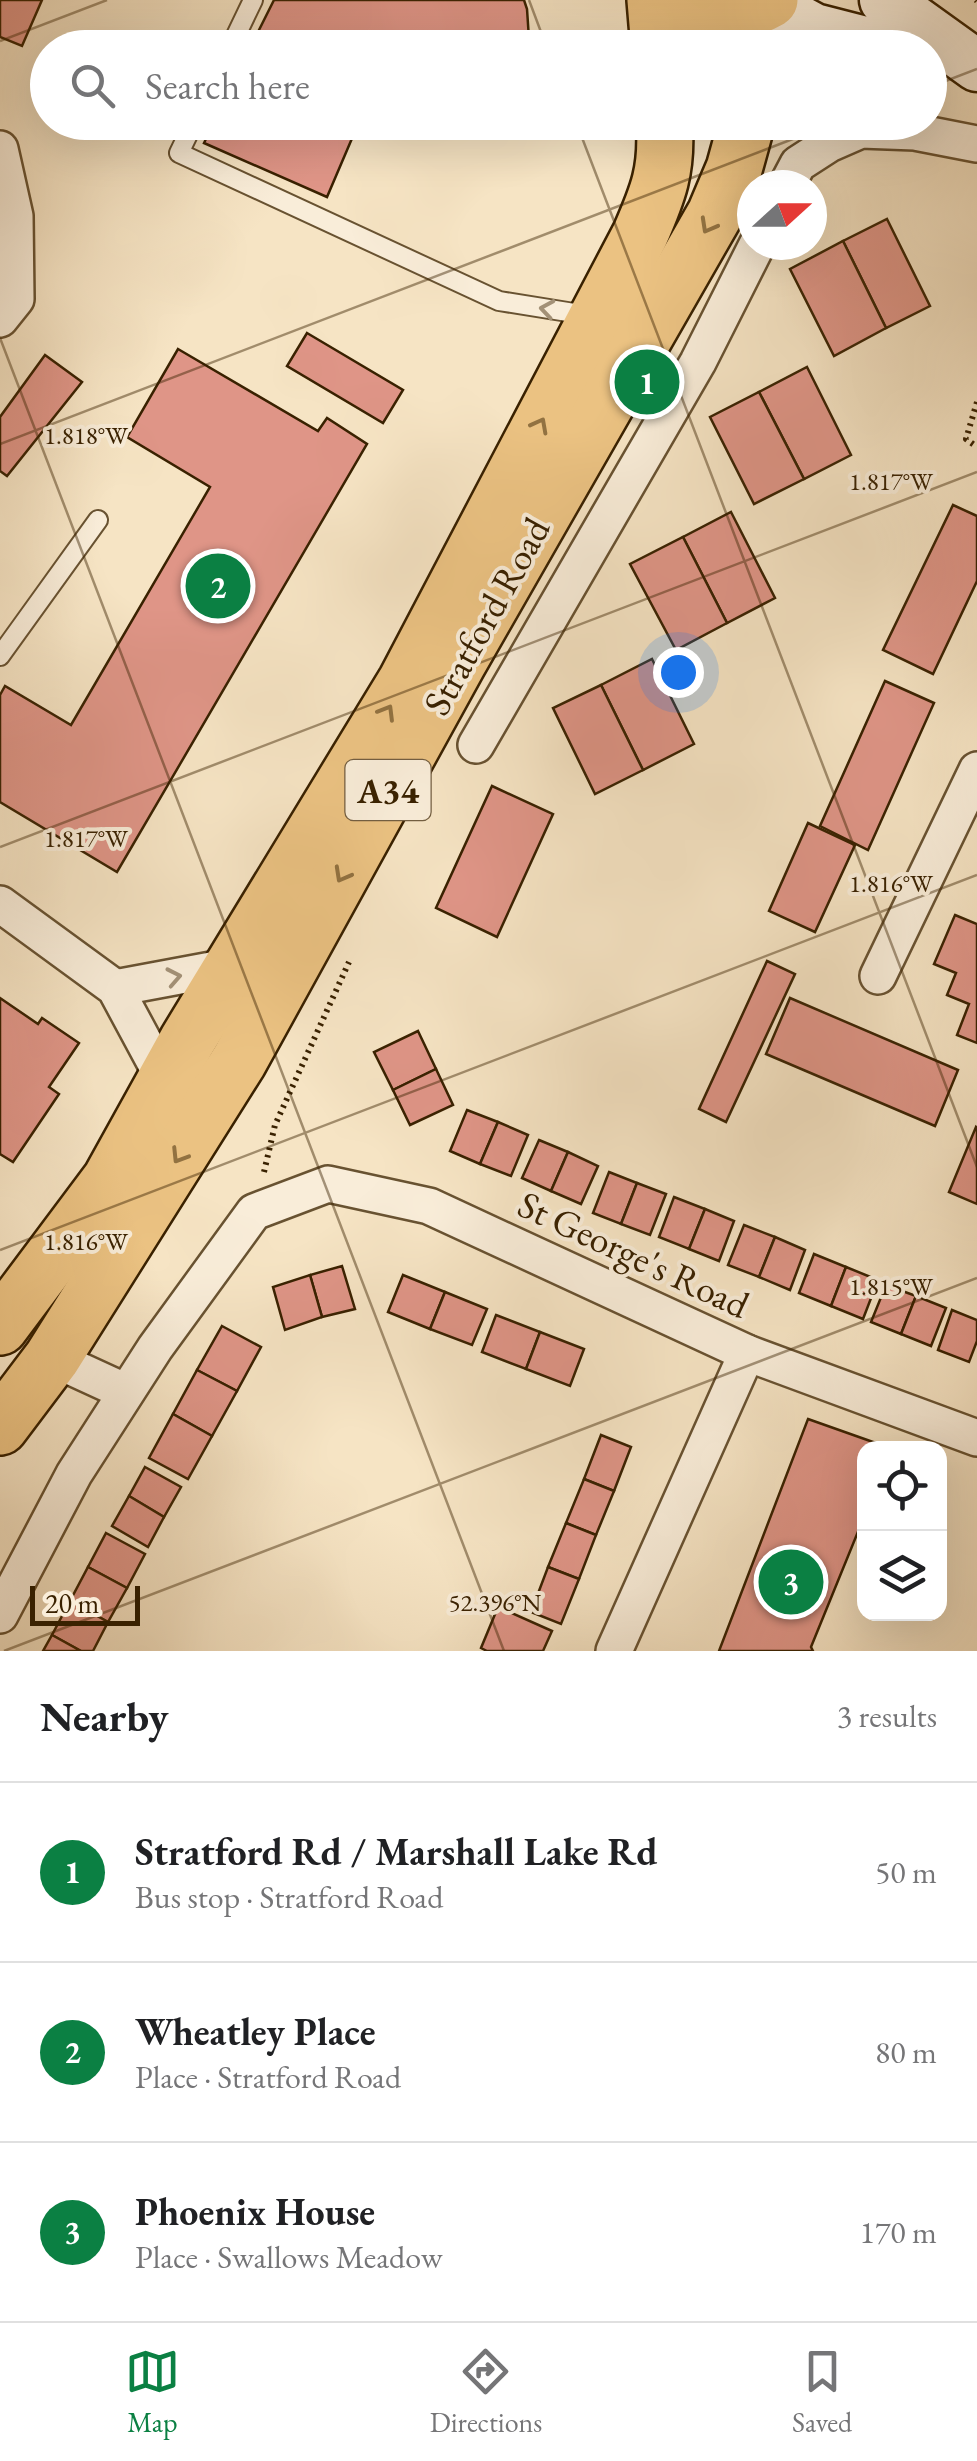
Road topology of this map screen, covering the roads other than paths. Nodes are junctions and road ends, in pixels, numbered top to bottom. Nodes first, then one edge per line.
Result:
1 (252, 0) edge
2 (654, 0) edge
3 (682, 0) edge
4 (884, 0) edge
5 (765, 17) edge
6 (238, 30) edge
7 (657, 30) edge
8 (814, 30) edge
9 (925, 30) edge
10 (947, 46) edge
11 (947, 62) edge
12 (977, 68) edge
13 (947, 138) edge
14 (185, 140) edge
15 (665, 140) edge
16 (745, 140) edge
17 (838, 140) edge
18 (977, 144) edge
19 (0, 149) edge
20 (795, 170) edge
21 (749, 260) edge
22 (0, 320) edge
23 (594, 322) junction
24 (98, 520) dead end
25 (0, 656) edge
26 (476, 745) dead end
27 (977, 770) edge
28 (0, 904) edge
29 (232, 966) junction
30 (878, 976) dead end
31 (114, 988) junction
32 (165, 1081) junction
33 (0, 1327) edge
34 (747, 1352) junction
35 (52, 1358) junction
36 (126, 1392) junction
37 (0, 1427) edge
38 (977, 1438) edge
39 (0, 1615) edge
40 (614, 1651) edge

1 - 6 lane
2 - 7 highway
3 - 5 highway
4 - 9 main road
5 - 8 main road
10 - 12 main road
11 - 12 main road
13 - 18 street
23 -> 14 lane
15 - 23 highway, Stratford Road / A34
16 -> 35 highway, Stratford Road / A34
17 - 20 street
19 - 22 street
21 - 26 street
29 -> 23 highway, Stratford Road / A34
24 - 25 lane
27 - 30 street
28 - 31 street
31 -> 29 street
29 - 32 highway, Stratford Road / A34
31 - 32 street
32 - 33 highway, Stratford Road / A34
34 - 36 street, St George's Road
34 - 38 street, St George's Road
34 - 40 street
35 - 36 street
35 - 37 highway, Stratford Road / A34
36 - 39 street

